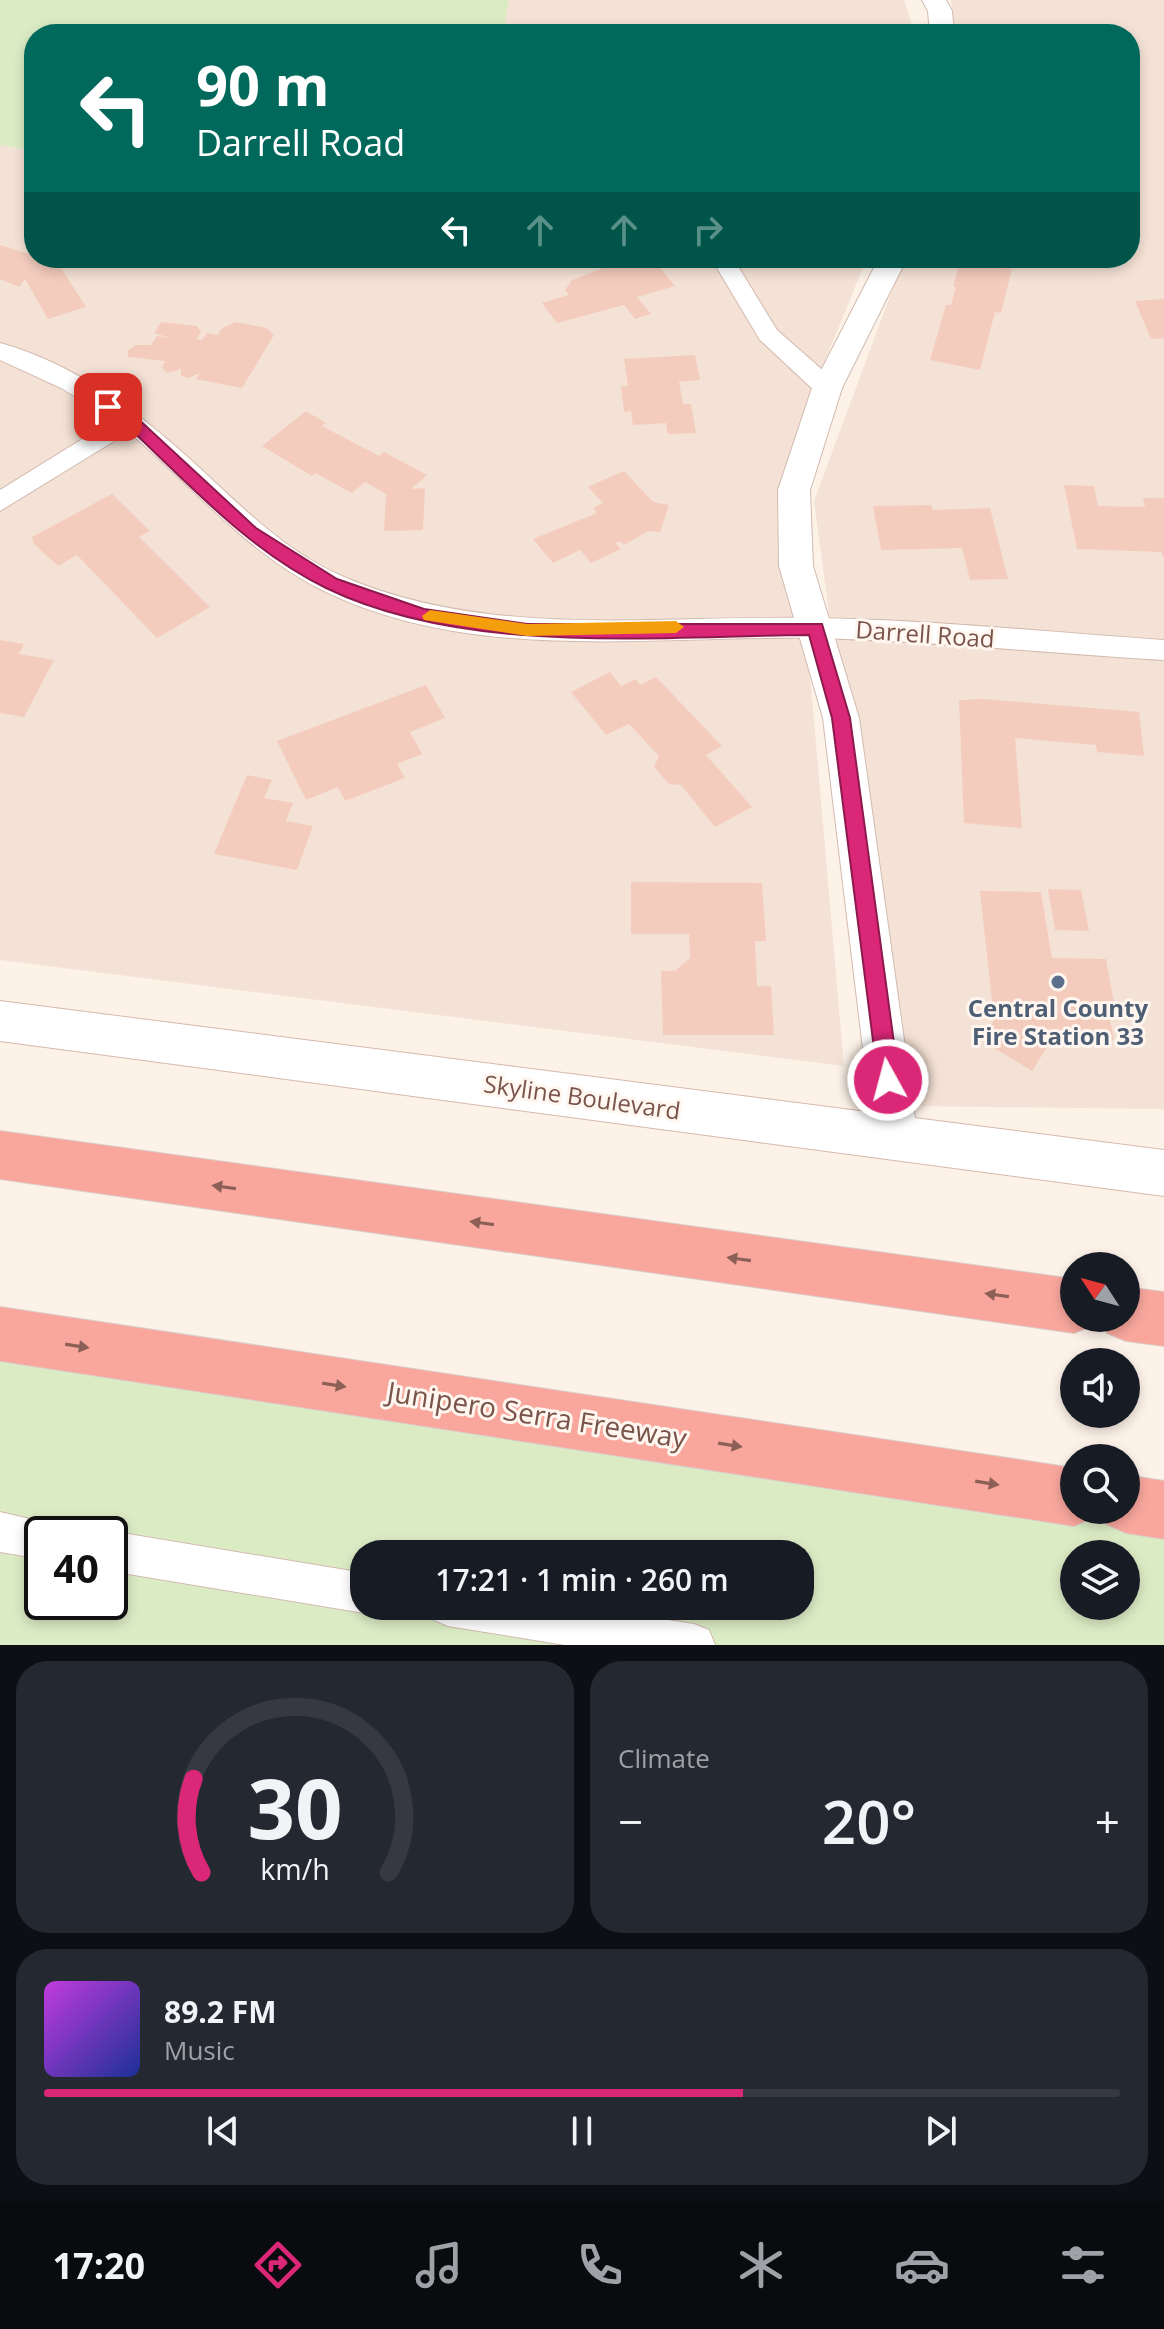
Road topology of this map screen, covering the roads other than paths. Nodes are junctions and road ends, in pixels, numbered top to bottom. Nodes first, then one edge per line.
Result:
1 (934, 0) edge
2 (941, 24) edge
3 (728, 268) edge
4 (888, 268) edge
5 (0, 351) edge
6 (827, 388) junction
7 (130, 420) junction
8 (0, 502) edge
9 (816, 628) junction
10 (1164, 650) edge
11 (0, 1021) edge
12 (896, 1140) junction
13 (0, 1155) edge
14 (1164, 1173) edge
15 (1060, 1304) edge
16 (1140, 1316) edge
17 (1164, 1319) edge
18 (0, 1334) edge
19 (1060, 1495) edge
20 (1140, 1506) edge
21 (1164, 1510) edge
22 (0, 1532) edge
23 (24, 1536) edge
24 (128, 1554) edge
25 (350, 1591) edge
26 (536, 1620) edge
27 (694, 1645) edge

1 - 2 street
3 - 6 street
4 - 6 street
5 - 7 street, Darrell Road
6 - 9 street
7 - 8 street
7 - 9 street, Darrell Road
9 - 10 street, Darrell Road
9 - 12 street
11 - 12 main road, Skyline Boulevard
12 - 14 main road, Skyline Boulevard
15 -> 13 highway
16 - 17 highway
18 -> 19 highway, Junipero Serra Freeway
20 - 21 highway
22 - 23 street
24 - 25 street
26 - 27 street

